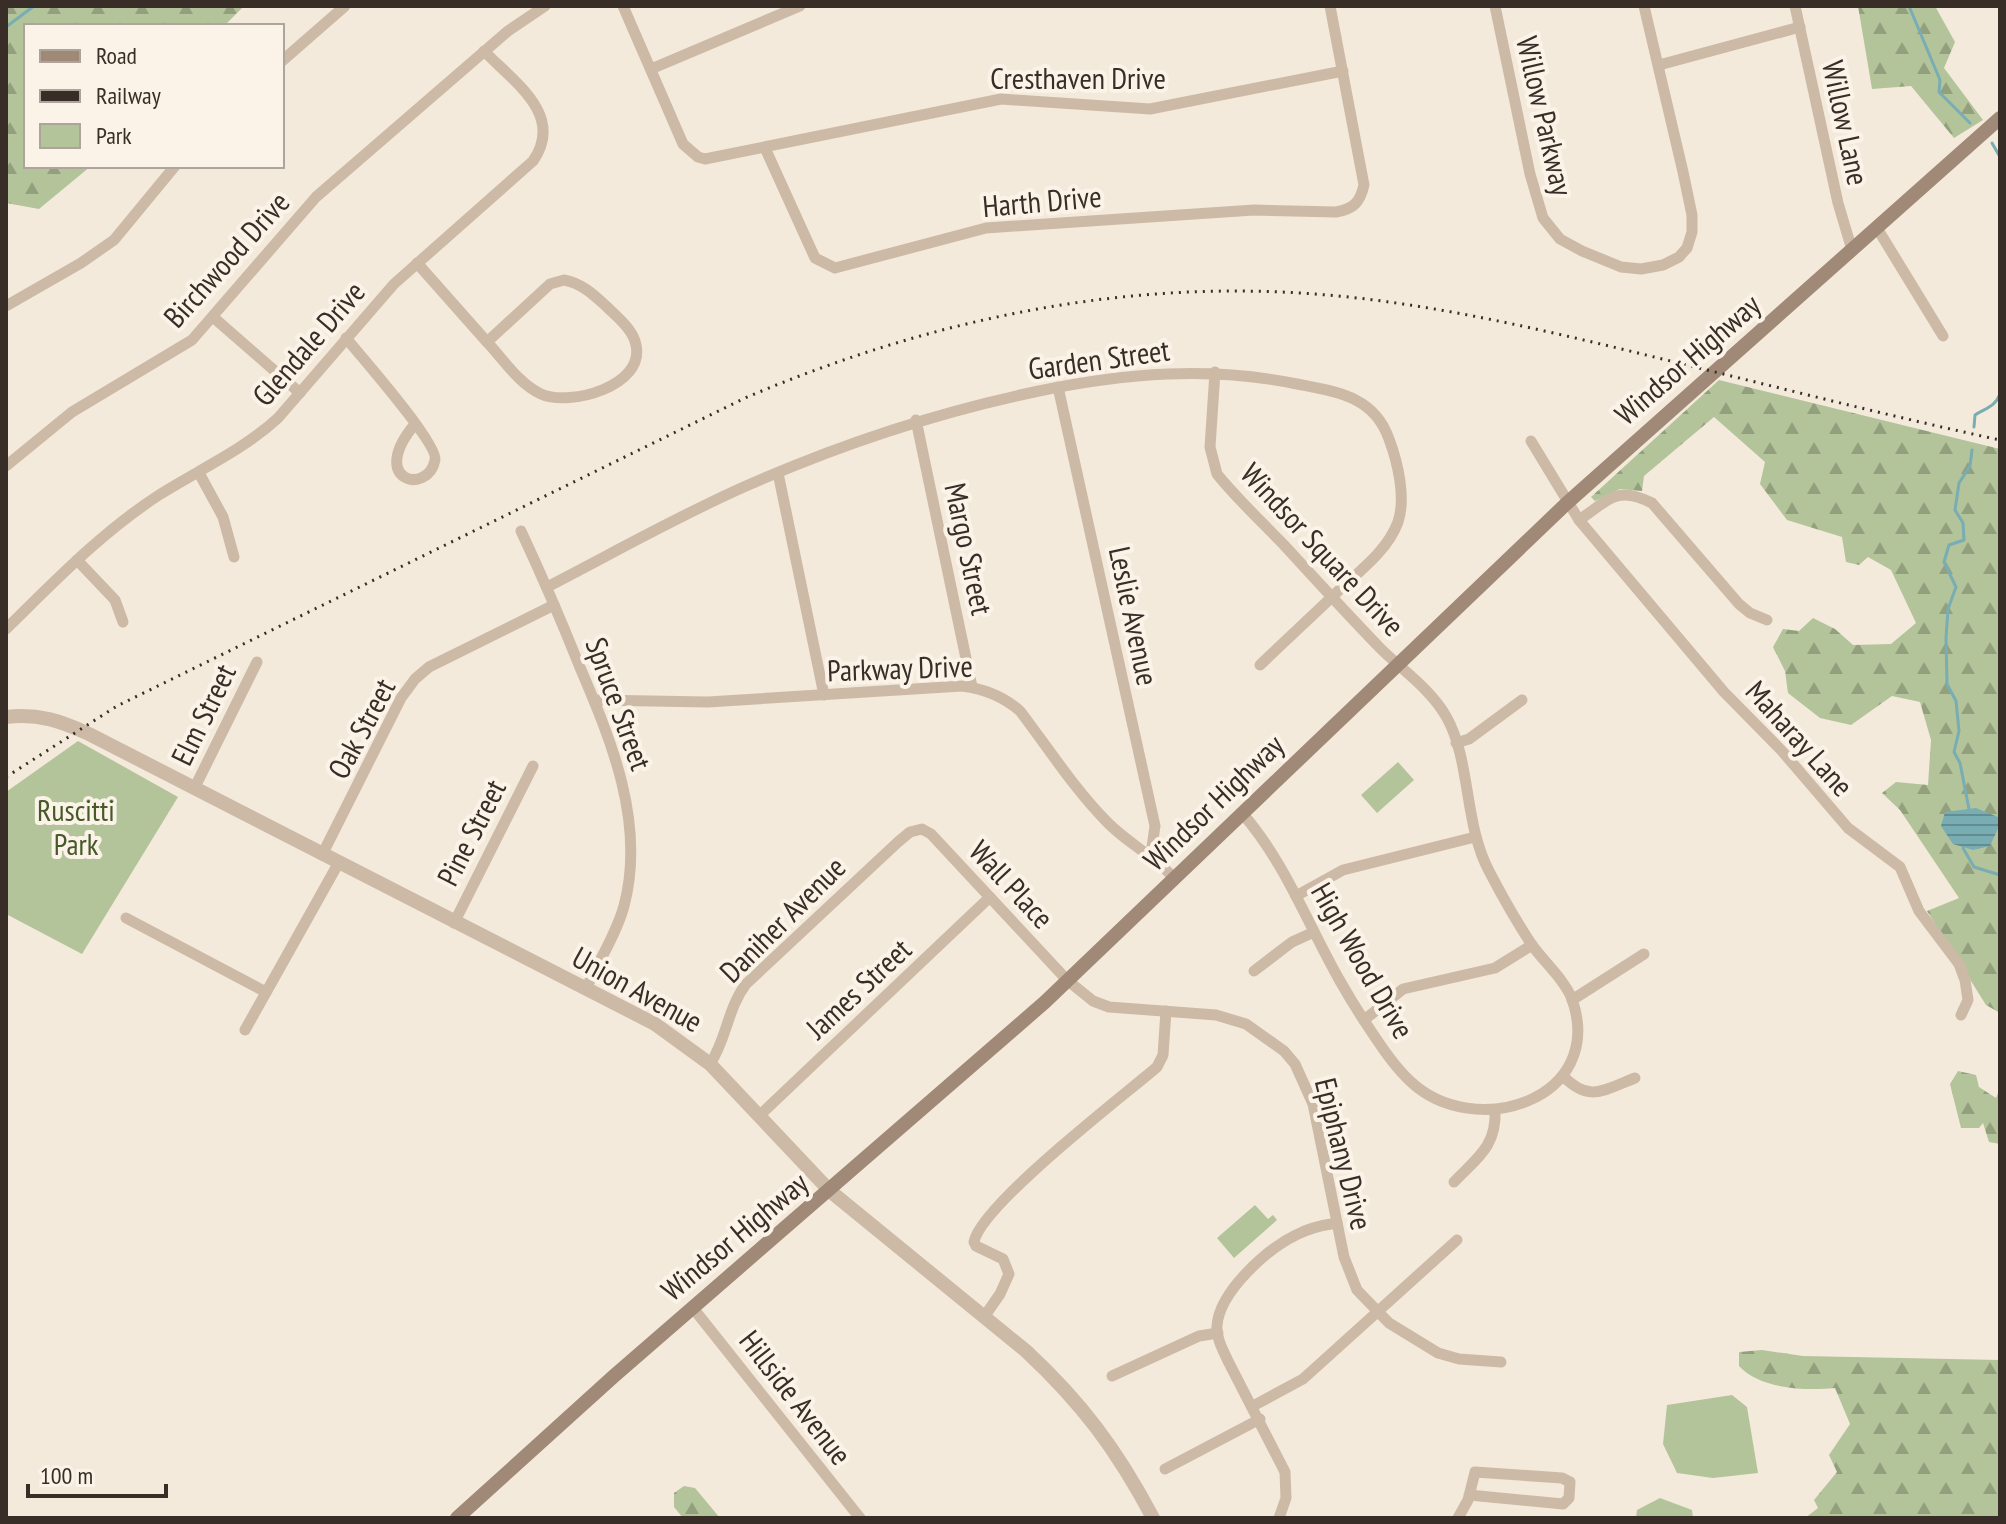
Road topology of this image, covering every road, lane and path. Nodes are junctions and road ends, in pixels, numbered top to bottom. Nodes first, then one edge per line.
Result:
1 (345, 6) edge
2 (545, 6) edge
3 (623, 6) edge
4 (800, 6) edge
5 (1330, 6) edge
6 (1495, 6) edge
7 (1644, 6) edge
8 (1795, 6) edge
9 (1800, 27) junction
10 (484, 51) junction
11 (284, 59) edge
12 (1659, 65) junction
13 (1343, 71) junction
14 (653, 74) junction
15 (2000, 118) edge
16 (765, 148) junction
17 (173, 168) edge
18 (1877, 228) junction
19 (1852, 250) junction
20 (417, 263) junction
21 (6, 306) edge
22 (213, 317) junction
23 (1943, 336) dead end
24 (346, 338) junction
25 (487, 342) junction
26 (1215, 372) junction
27 (1058, 387) junction
28 (300, 393) junction
29 (916, 420) junction
30 (415, 424) junction
31 (1531, 441) dead end
32 (6, 466) edge
33 (199, 473) junction
34 (778, 473) junction
35 (1567, 503) junction
36 (1579, 520) junction
37 (521, 531) dead end
38 (234, 557) dead end
39 (77, 560) junction
40 (547, 587) junction
41 (1332, 597) junction
42 (554, 605) junction
43 (1767, 620) dead end
44 (123, 622) dead end
45 (6, 629) edge
46 (257, 662) dead end
47 (1397, 664) junction
48 (1260, 665) dead end
49 (972, 687) junction
50 (824, 695) junction
51 (594, 700) junction
52 (1522, 700) dead end
53 (7, 712) edge
54 (1456, 743) junction
55 (533, 766) dead end
56 (194, 789) junction
57 (1242, 813) junction
58 (916, 829) joint
59 (1475, 837) junction
60 (1151, 854) junction
61 (322, 855) junction
62 (338, 864) junction
63 (1174, 878) junction
64 (1296, 896) junction
65 (990, 897) junction
66 (126, 918) dead end
67 (454, 923) junction
68 (1314, 932) junction
69 (1532, 945) junction
70 (1644, 954) dead end
71 (1254, 971) dead end
72 (1067, 980) junction
73 (586, 989) junction
74 (266, 992) junction
75 (1572, 1000) junction
76 (1166, 1011) junction
77 (1961, 1015) dead end
78 (1364, 1020) junction
79 (245, 1030) dead end
80 (710, 1064) junction
81 (1563, 1076) junction
82 (1635, 1078) dead end
83 (1495, 1110) junction
84 (760, 1115) junction
85 (1454, 1182) dead end
86 (830, 1191) junction
87 (1337, 1223) junction
88 (1457, 1240) dead end
89 (693, 1308) junction
90 (1376, 1313) junction
91 (984, 1317) junction
92 (1218, 1333) junction
93 (1501, 1362) dead end
94 (1112, 1376) dead end
95 (1253, 1406) junction
96 (1260, 1419) junction
97 (1165, 1469) dead end
98 (1469, 1495) junction
99 (457, 1518) edge
100 (860, 1518) edge
101 (1153, 1518) edge
102 (1279, 1518) edge
103 (1458, 1518) edge

1 - 11 street
2 - 10 street, Birchwood Drive
3 - 14 street
4 - 14 street
5 - 13 street, Harth Drive
6 - 12 street, Willow Parkway
7 - 12 street, Willow Parkway
8 - 9 street, Willow Lane
9 - 12 street
9 - 19 street, Willow Lane
10 - 20 street, Glendale Drive
10 - 22 street, Birchwood Drive
13 - 16 street, Cresthaven Drive
13 - 16 street, Harth Drive
14 - 16 street
15 - 18 main road, Windsor Highway
17 - 21 street
18 - 19 main road, Windsor Highway
18 - 23 street
19 - 35 main road, Windsor Highway
20 - 24 street, Glendale Drive
20 - 25 street
22 - 28 street
22 - 32 street, Birchwood Drive
24 - 28 street, Glendale Drive
24 - 30 street
25 - 25 street
26 - 27 street, Garden Street
26 - 41 street, Windsor Square Drive
26 - 41 street, Garden Street
27 - 29 street, Garden Street
27 - 60 street, Leslie Avenue
28 - 33 street, Glendale Drive
29 - 34 street, Garden Street
29 - 49 street, Margo Street
30 - 30 street
31 - 35 street, Maharay Lane
33 - 38 street
33 - 39 street, Glendale Drive
34 - 40 street, Garden Street
34 - 50 street
35 - 36 street, Maharay Lane
35 - 47 main road, Windsor Highway
36 - 43 street
36 - 77 street, Maharay Lane
37 - 40 street, Spruce Street
39 - 44 street
39 - 45 street, Glendale Drive
40 - 42 street, Spruce Street
41 - 47 street, Windsor Square Drive
41 - 48 street, Garden Street
42 - 51 street, Spruce Street
42 - 61 street, Oak Street
46 - 56 street, Elm Street
47 - 54 street
47 - 57 main road, Windsor Highway
49 - 50 street, Parkway Drive
49 - 60 street, Parkway Drive
50 - 51 street, Parkway Drive
51 - 73 street, Spruce Street
52 - 54 street
53 - 56 street, Union Avenue
54 - 59 street
55 - 67 street, Pine Street
56 - 61 street, Union Avenue
57 - 63 main road, Windsor Highway
57 - 64 street, High Wood Drive
58 - 65 street, Wall Place
58 - 80 street, Daniher Avenue
59 - 64 street
59 - 69 street
60 - 63 street, Parkway Drive
61 - 62 street, Union Avenue
62 - 67 street, Union Avenue
62 - 74 street
63 - 72 main road, Windsor Highway
64 - 68 street, High Wood Drive
65 - 72 street, Wall Place
65 - 84 street, James Street
66 - 74 street
67 - 73 street, Union Avenue
68 - 71 street
68 - 78 street, High Wood Drive
69 - 75 street
69 - 78 street
70 - 75 street
72 - 76 street, Epiphany Drive
72 - 86 main road, Windsor Highway
73 - 80 street, Union Avenue
74 - 79 street
75 - 81 street
76 - 87 street, Epiphany Drive
76 - 91 street
78 - 83 street, High Wood Drive
80 - 84 street, Union Avenue
81 - 82 street
81 - 83 street, High Wood Drive
83 - 85 street
84 - 86 street, Union Avenue
86 - 89 main road, Windsor Highway
86 - 91 street, Union Avenue
87 - 90 street, Epiphany Drive
87 - 92 street
88 - 90 street
89 - 99 main road, Windsor Highway
89 - 100 street, Hillside Avenue
90 - 93 street, Epiphany Drive
90 - 95 street
91 - 101 street, Union Avenue
92 - 94 street
92 - 95 street
95 - 96 street
96 - 97 street
96 - 102 street
98 - 98 street
98 - 103 street

